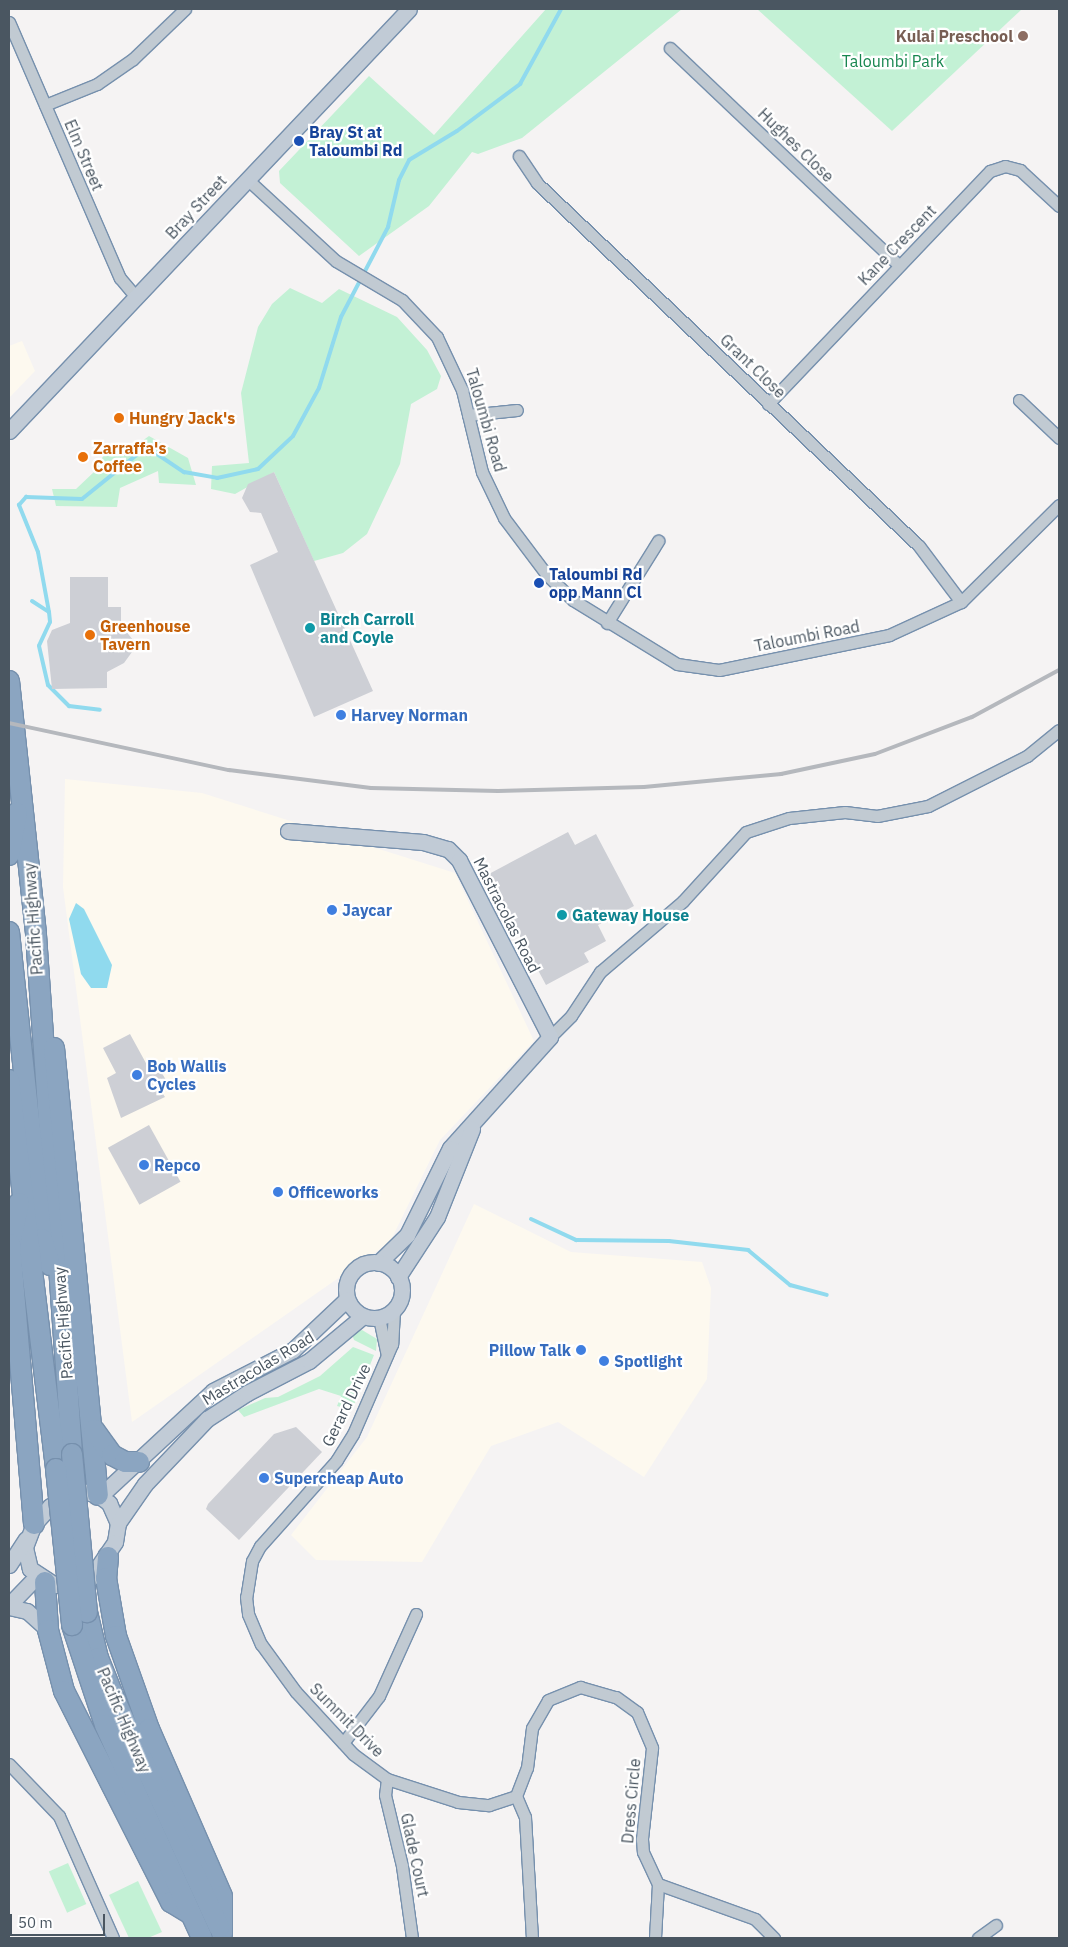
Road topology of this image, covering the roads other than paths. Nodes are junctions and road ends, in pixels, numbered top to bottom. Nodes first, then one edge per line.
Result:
1 (185, 9) edge
2 (410, 9) edge
3 (9, 22) edge
4 (670, 48) dead end
5 (45, 105) junction
6 (519, 156) dead end
7 (247, 178) junction
8 (1059, 206) edge
9 (899, 265) junction
10 (136, 297) junction
11 (1019, 400) dead end
12 (768, 404) junction
13 (517, 410) dead end
14 (468, 415) junction
15 (9, 430) edge
16 (1059, 438) edge
17 (1059, 505) edge
18 (658, 541) dead end
19 (961, 602) junction
20 (607, 623) junction
21 (9, 681) edge
22 (1059, 730) edge
23 (22, 787) junction
24 (288, 831) dead end
25 (9, 855) edge
26 (9, 932) edge
27 (36, 935) junction
28 (550, 1037) junction
29 (9, 1080) edge
30 (474, 1123) junction
31 (22, 1190) junction
32 (378, 1263) junction
33 (398, 1277) junction
34 (347, 1299) junction
35 (61, 1302) junction
36 (394, 1310) junction
37 (363, 1316) junction
38 (379, 1318) junction
39 (387, 1355) junction
40 (91, 1424) junction
41 (139, 1462) junction
42 (99, 1495) junction
43 (118, 1523) junction
44 (32, 1529) junction
45 (108, 1557) junction
46 (9, 1565) edge
47 (41, 1579) junction
48 (9, 1606) edge
49 (416, 1614) dead end
50 (79, 1618) junction
51 (48, 1630) junction
52 (261, 1644) joint
53 (342, 1743) junction
54 (9, 1764) edge
55 (387, 1779) junction
56 (516, 1796) junction
57 (658, 1884) junction
58 (191, 1914) junction
59 (996, 1925) dead end
60 (223, 1936) edge
61 (113, 1938) edge
62 (202, 1938) edge
63 (412, 1938) edge
64 (532, 1938) edge
65 (655, 1938) edge
66 (774, 1938) edge
67 (978, 1938) edge

1 - 5 street
2 - 7 street, Bray Street
3 - 5 street, Elm Street
4 - 9 street, Hughes Close
5 - 10 street, Elm Street
6 - 12 street, Grant Close
7 - 10 street, Bray Street
7 - 14 street, Taloumbi Road
8 - 9 street, Kane Crescent
9 - 12 street, Kane Crescent
10 - 15 street, Bray Street
11 - 16 street
12 - 19 street, Grant Close
13 - 14 street
14 - 20 street, Taloumbi Road
17 - 19 street, Taloumbi Road
18 - 20 street
19 - 20 street, Taloumbi Road
21 - 23 highway, Pacific Highway
22 - 28 street
23 - 25 highway
23 - 27 highway, Pacific Highway
24 - 28 street, Mastracolas Road
26 - 35 highway
27 - 35 highway, Pacific Highway
27 - 40 highway
28 - 30 street
29 - 31 highway, Pacific Highway
30 - 32 street
30 - 33 street
31 - 44 highway
31 - 50 highway, Pacific Highway, bridge
32 - 33 street
32 - 34 street
33 - 36 street
34 - 37 street
34 - 41 street, Mastracolas Road
35 - 50 highway, Pacific Highway, bridge
36 - 38 street
36 - 39 street, Gerard Drive
37 - 38 street
37 - 43 street, Mastracolas Road
38 - 39 street, Gerard Drive
39 - 52 street, Gerard Drive
40 - 41 highway
40 - 42 highway
41 - 42 street, Mastracolas Road
42 - 43 street
42 - 44 street
43 - 45 street
44 - 46 street
44 - 47 street
45 - 47 street
45 - 60 highway
47 - 48 street
47 - 51 highway
48 - 51 street
49 - 53 street
50 - 58 highway, Pacific Highway
50 - 60 highway, Pacific Highway
51 - 58 highway
52 - 53 street, Summit Drive
53 - 55 street, Summit Drive
54 - 61 street
55 - 56 street, Summit Drive
55 - 63 street, Glade Court
56 - 57 street, Dress Circle
56 - 64 street
57 - 65 street, Dress Circle
57 - 66 street
58 - 62 highway, Pacific Highway
59 - 67 street

